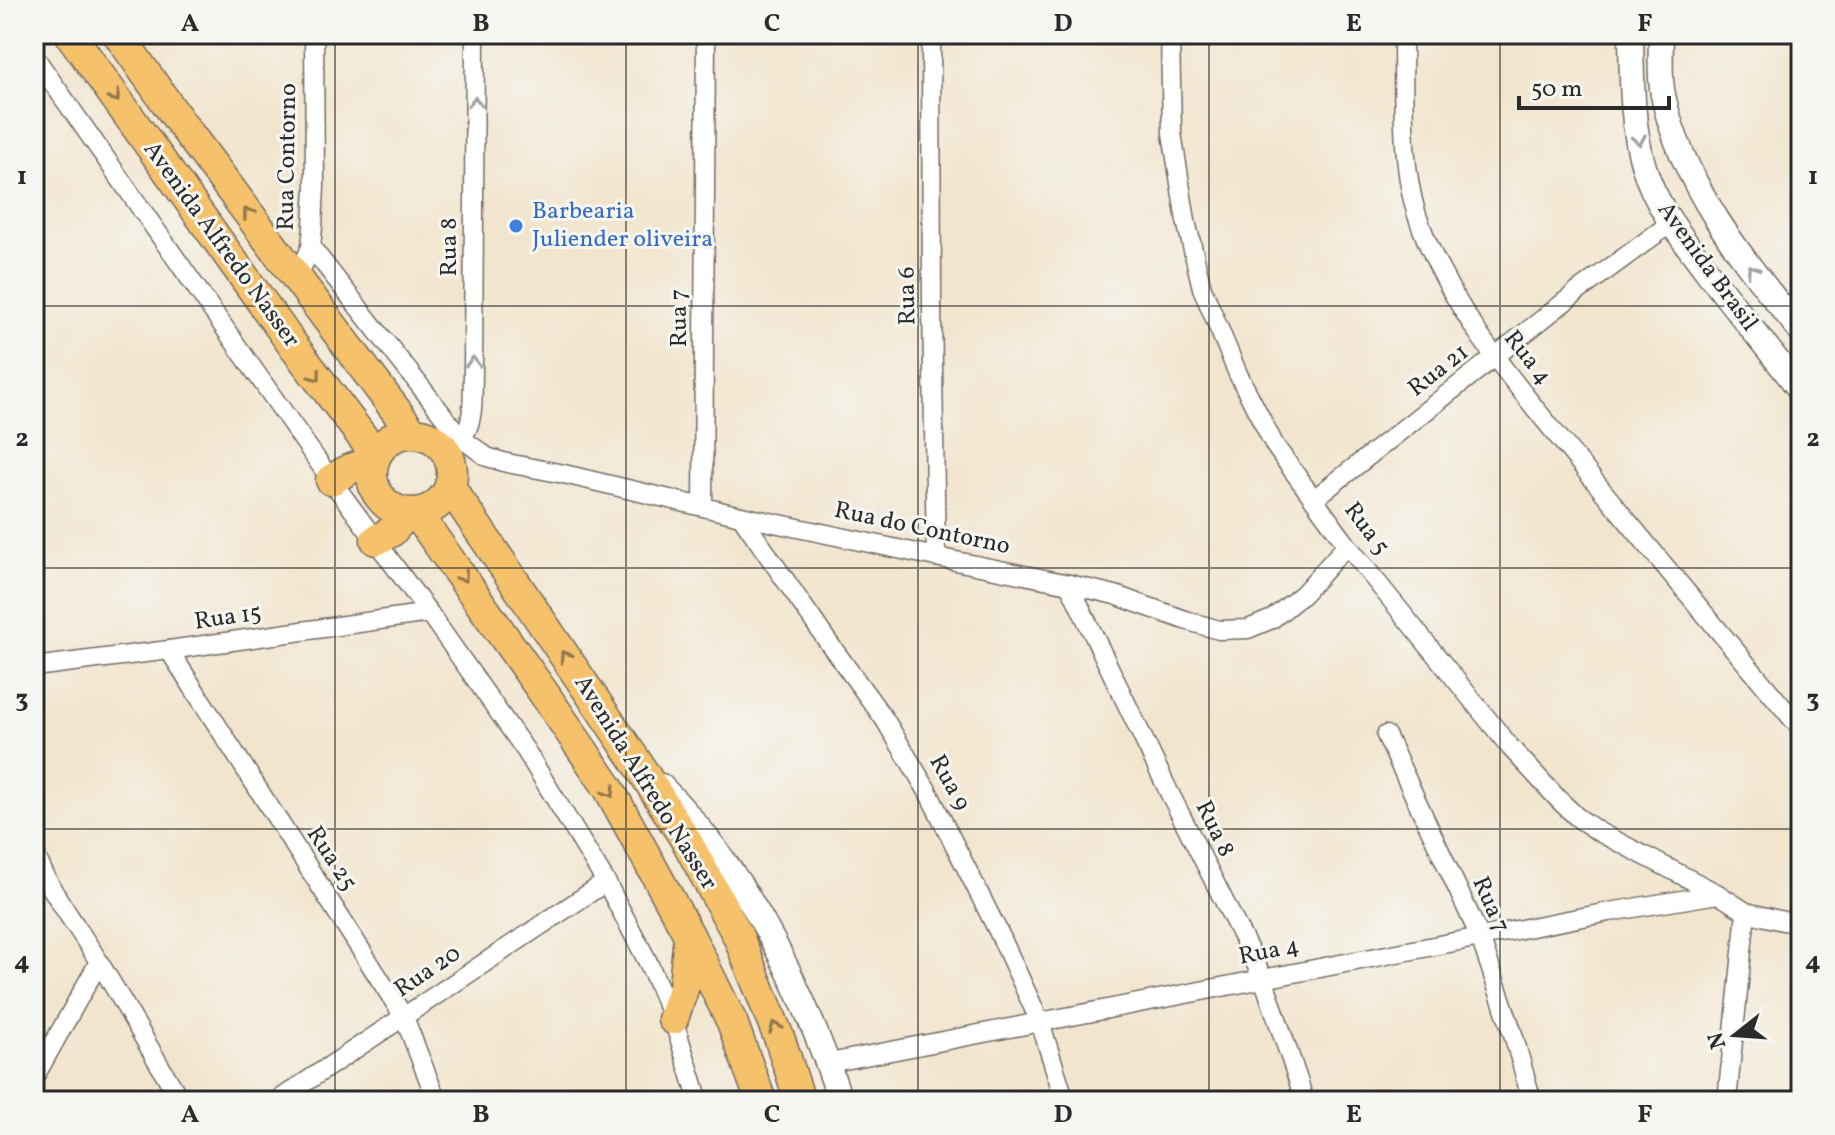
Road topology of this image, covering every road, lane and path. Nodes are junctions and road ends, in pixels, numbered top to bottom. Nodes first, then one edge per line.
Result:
1 (70, 34) edge
2 (118, 34) edge
3 (314, 34) edge
4 (475, 34) edge
5 (706, 34) edge
6 (931, 34) edge
7 (1170, 34) edge
8 (1403, 34) edge
9 (1631, 34) edge
10 (1661, 34) edge
11 (34, 56) edge
12 (1662, 93) junction
13 (1633, 98) junction
14 (1671, 223) junction
15 (311, 247) junction
16 (296, 277) junction
17 (1801, 331) edge
18 (1495, 358) junction
19 (1801, 391) edge
20 (412, 432) junction
21 (454, 444) junction
22 (374, 459) junction
23 (331, 480) junction
24 (450, 487) junction
25 (1314, 499) junction
26 (703, 506) junction
27 (412, 514) junction
28 (741, 516) junction
29 (376, 540) junction
30 (1347, 545) junction
31 (936, 557) junction
32 (1069, 584) junction
33 (429, 613) junction
34 (169, 650) junction
35 (34, 667) edge
36 (1801, 729) edge
37 (1386, 735) dead end
38 (638, 764) junction
39 (34, 850) edge
40 (606, 882) junction
41 (1718, 894) junction
42 (1746, 912) junction
43 (1801, 923) edge
44 (689, 935) junction
45 (1480, 937) junction
46 (99, 962) junction
47 (1263, 978) junction
48 (404, 1017) junction
49 (673, 1019) junction
50 (1040, 1022) junction
51 (829, 1063) junction
52 (34, 1078) edge
53 (181, 1101) edge
54 (277, 1101) edge
55 (437, 1101) edge
56 (699, 1101) edge
57 (761, 1101) edge
58 (800, 1101) edge
59 (840, 1101) edge
60 (1065, 1101) edge
61 (1304, 1101) edge
62 (1532, 1101) edge
63 (1727, 1101) edge

1 -> 22 main road, Avenida Alfredo Nasser
16 -> 2 main road, Avenida Alfredo Nasser
3 - 15 street, Rua Contorno
21 -> 4 street, Rua 8
5 - 26 street, Rua 7
6 - 31 street, Rua 6
7 - 25 street, Rua 5
8 - 18 street, Rua 4
9 - 13 street, Avenida Brasil
10 - 12 street, Avenida Brasil
11 - 23 street
12 - 13 street
17 -> 12 street, Avenida Brasil
13 -> 14 street, Avenida Brasil
14 - 18 street, Rua 21
14 - 19 street, Avenida Brasil
15 - 16 street, Rua Contorno
15 - 21 street, Rua do Contorno
16 - 20 main road, Avenida Alfredo Nasser
18 - 25 street, Rua 21
18 - 36 street, Rua 4
20 - 21 main road
20 - 22 main road
21 - 24 main road
21 - 26 street, Rua do Contorno
22 - 23 main road
22 - 27 main road
23 - 29 street
24 - 27 main road
38 -> 24 main road, Avenida Alfredo Nasser
25 - 30 street, Rua 5
26 - 28 street, Rua do Contorno
27 - 29 main road
27 -> 44 main road, Avenida Alfredo Nasser
28 - 31 street, Rua do Contorno
28 - 50 street, Rua 9
29 - 33 street
30 - 32 street, Rua do Contorno
30 - 41 street, Rua 5
31 - 32 street, Rua do Contorno
32 - 47 street, Rua 8
33 - 34 street, Rua 15
33 - 40 street
34 - 35 street, Rua 15
34 - 48 street, Rua 25
37 - 45 street, Rua 7
38 - 51 street
58 -> 38 main road, Avenida Alfredo Nasser
39 - 46 street
40 - 48 street, Rua 20
40 - 49 street
41 - 42 street, Rua 5
41 - 45 street, Rua 4
42 - 43 street
42 - 63 street
44 - 49 main road
44 - 57 main road, Avenida Alfredo Nasser
45 - 47 street, Rua 4
45 - 62 street, Rua 7
46 - 52 street
46 - 53 street
47 - 50 street, Rua 4
47 - 61 street, Rua 8
48 - 54 street, Rua 20
48 - 55 street, Rua 25
49 - 56 street
50 - 51 street, Rua 4
50 - 60 street, Rua 9
51 - 59 street

